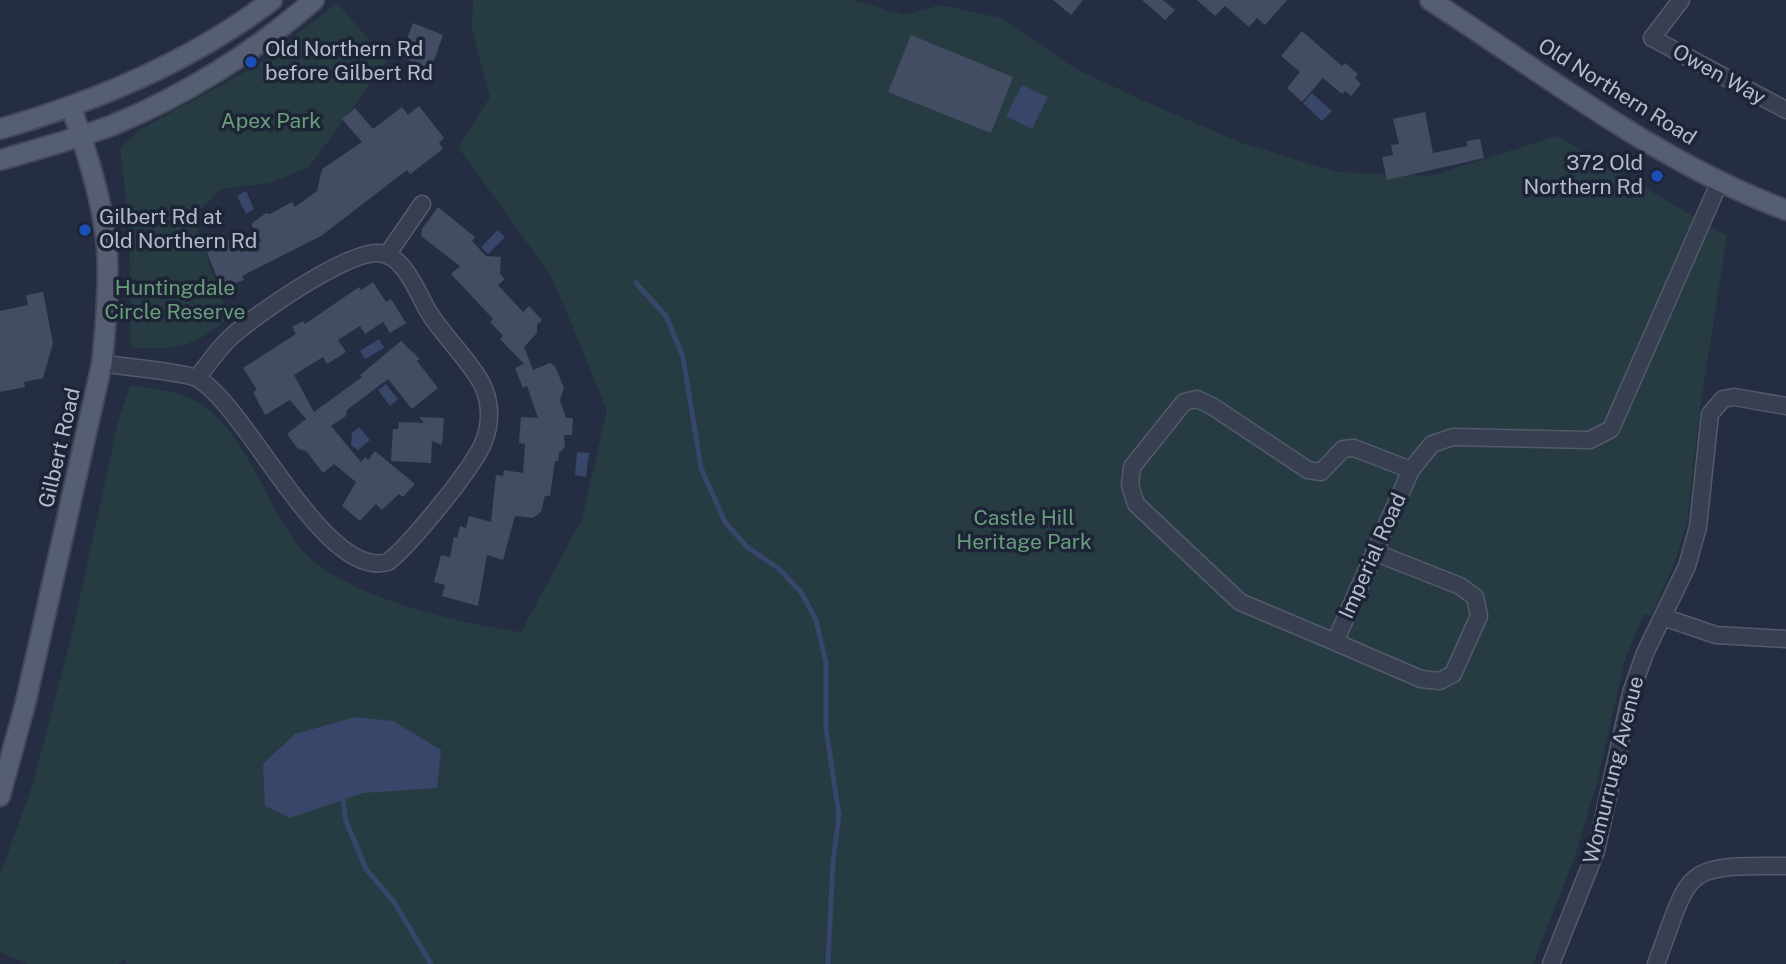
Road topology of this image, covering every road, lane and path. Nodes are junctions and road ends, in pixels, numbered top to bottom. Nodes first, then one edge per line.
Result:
1 (272, 0) edge
2 (314, 0) edge
3 (1430, 0) edge
4 (1681, 0) edge
5 (71, 107) junction
6 (1786, 110) edge
7 (0, 129) edge
8 (81, 136) junction
9 (0, 160) edge
10 (1720, 181) junction
11 (422, 204) dead end
12 (1786, 210) edge
13 (387, 255) junction
14 (103, 363) junction
15 (197, 378) junction
16 (1786, 406) edge
17 (1411, 470) junction
18 (1374, 552) junction
19 (1663, 617) junction
20 (1786, 639) edge
21 (1335, 642) junction
22 (0, 796) edge
23 (1786, 866) edge
24 (1551, 964) edge
25 (1656, 964) edge

1 - 5 main road
2 - 8 main road
3 - 10 main road, Old Northern Road
4 - 6 street, Owen Way
5 - 7 main road
5 - 8 main road, Gilbert Road
8 - 9 main road
8 - 14 main road, Gilbert Road
10 - 12 main road, Old Northern Road
10 - 17 street, Imperial Road
11 - 13 street
13 - 15 street
13 - 15 street
14 - 15 street
14 - 22 main road, Gilbert Road
16 - 19 street, Womurrung Avenue
17 - 18 street, Imperial Road
17 - 21 street, Imperial Road
18 - 21 street, Imperial Road
18 - 21 street
19 - 20 street
19 - 24 street, Womurrung Avenue
23 - 25 street

